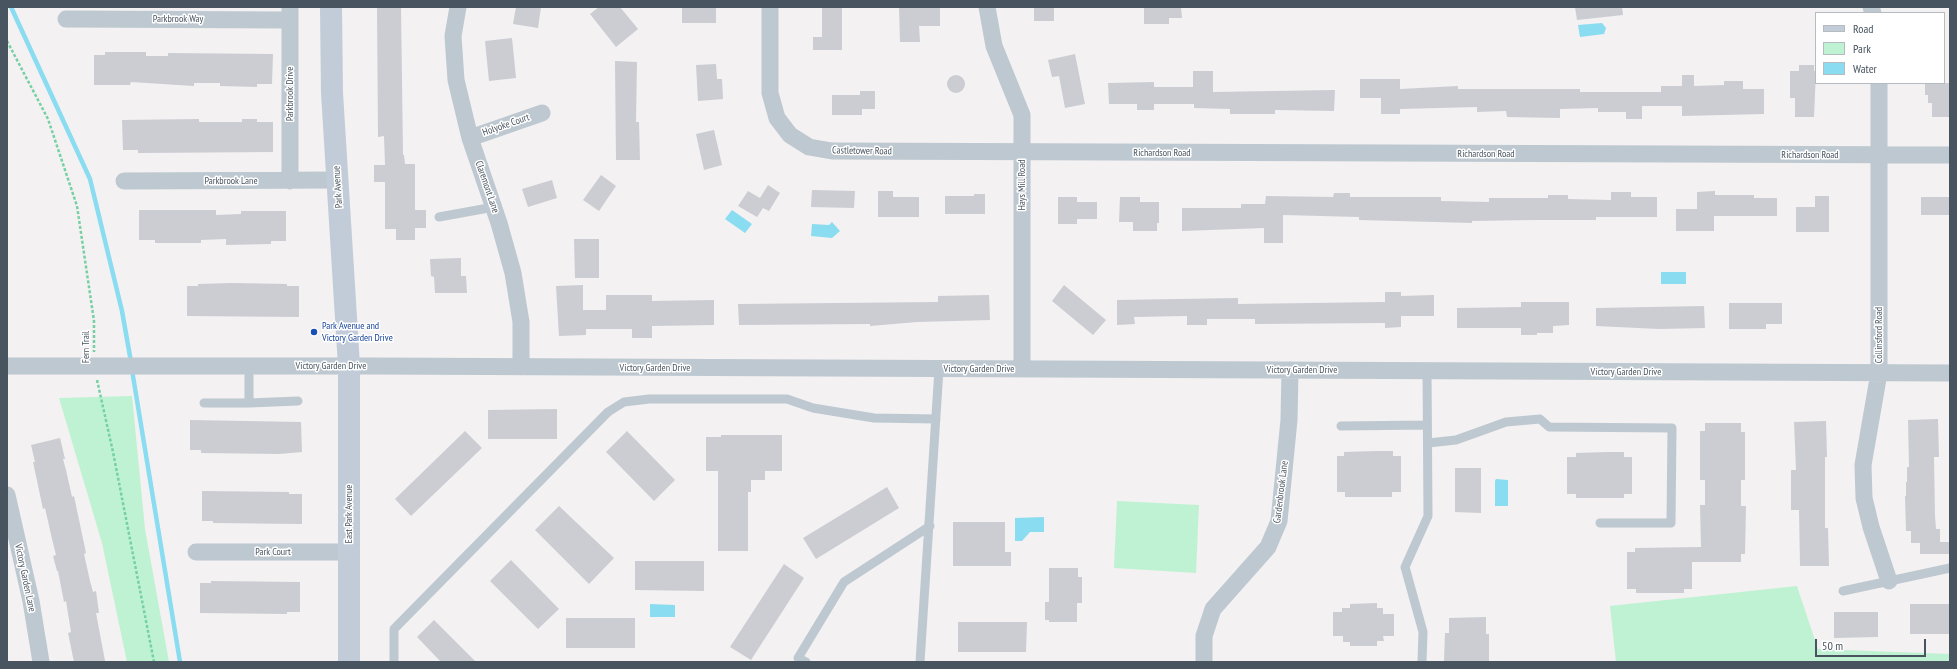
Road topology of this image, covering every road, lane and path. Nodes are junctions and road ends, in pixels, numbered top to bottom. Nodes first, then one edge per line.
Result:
1 (332, 7) edge
2 (458, 7) edge
3 (770, 7) edge
4 (988, 7) edge
5 (290, 14) edge
6 (66, 18) dead end
7 (7, 41) edge
8 (1878, 84) edge
9 (542, 113) dead end
10 (470, 138) junction
11 (1022, 152) junction
12 (1878, 155) junction
13 (1950, 155) edge
14 (337, 180) junction
15 (124, 181) dead end
16 (290, 181) junction
17 (494, 207) junction
18 (439, 217) dead end
19 (7, 366) edge
20 (94, 366) junction
21 (249, 366) junction
22 (349, 366) junction
23 (521, 367) junction
24 (939, 369) junction
25 (1022, 369) junction
26 (1290, 370) junction
27 (1426, 371) junction
28 (1879, 373) junction
29 (1950, 373) edge
30 (298, 401) dead end
31 (249, 402) junction
32 (204, 403) dead end
33 (936, 419) junction
34 (1427, 425) junction
35 (1341, 426) dead end
36 (1428, 443) junction
37 (7, 495) edge
38 (1600, 523) dead end
39 (930, 526) junction
40 (196, 552) dead end
41 (349, 552) junction
42 (1950, 568) edge
43 (1889, 581) junction
44 (1843, 591) dead end
45 (41, 662) edge
46 (154, 662) edge
47 (349, 662) edge
48 (394, 662) edge
49 (806, 662) edge
50 (920, 662) edge
51 (1204, 662) edge
52 (1422, 662) edge

1 - 14 main road, Park Avenue
2 - 10 street, Claremont Lane
3 - 11 street, Castletower Road
4 - 11 street, Hays Mill Road
5 - 6 street, Parkbrook Way
5 - 16 street, Parkbrook Drive
7 - 20 path, Fern Trail
8 - 12 street, Collinsford Road
9 - 10 street, Holyoke Court
10 - 17 street, Claremont Lane
11 - 12 street, Richardson Road
11 - 25 street, Hays Mill Road
12 - 13 street, Richardson Road
12 - 28 street, Collinsford Road
14 - 16 street, Parkbrook Lane
14 - 22 main road, Park Avenue
15 - 16 street, Parkbrook Lane
17 - 18 lane
17 - 23 street, Claremont Lane
19 - 20 street, Victory Garden Drive
20 - 21 street, Victory Garden Drive
20 - 46 path, Fern Trail
21 - 22 street, Victory Garden Drive
21 - 31 lane
22 - 23 street, Victory Garden Drive
22 - 41 main road, East Park Avenue
23 - 24 street, Victory Garden Drive
24 - 25 street, Victory Garden Drive
24 - 33 lane
25 - 26 street, Victory Garden Drive
26 - 27 street, Victory Garden Drive
26 - 51 street, Gardenbrook Lane
27 - 28 street, Victory Garden Drive
27 - 34 lane
28 - 29 street, Victory Garden Drive
28 - 43 street, Collinsford Road
30 - 31 lane
31 - 32 lane
33 - 39 lane
33 - 48 lane
34 - 35 lane
34 - 36 lane
36 - 38 lane
36 - 52 lane
37 - 45 street, Victory Garden Lane
39 - 49 lane
39 - 50 lane
40 - 41 street, Park Court
41 - 47 main road, East Park Avenue
42 - 43 lane
43 - 44 lane

